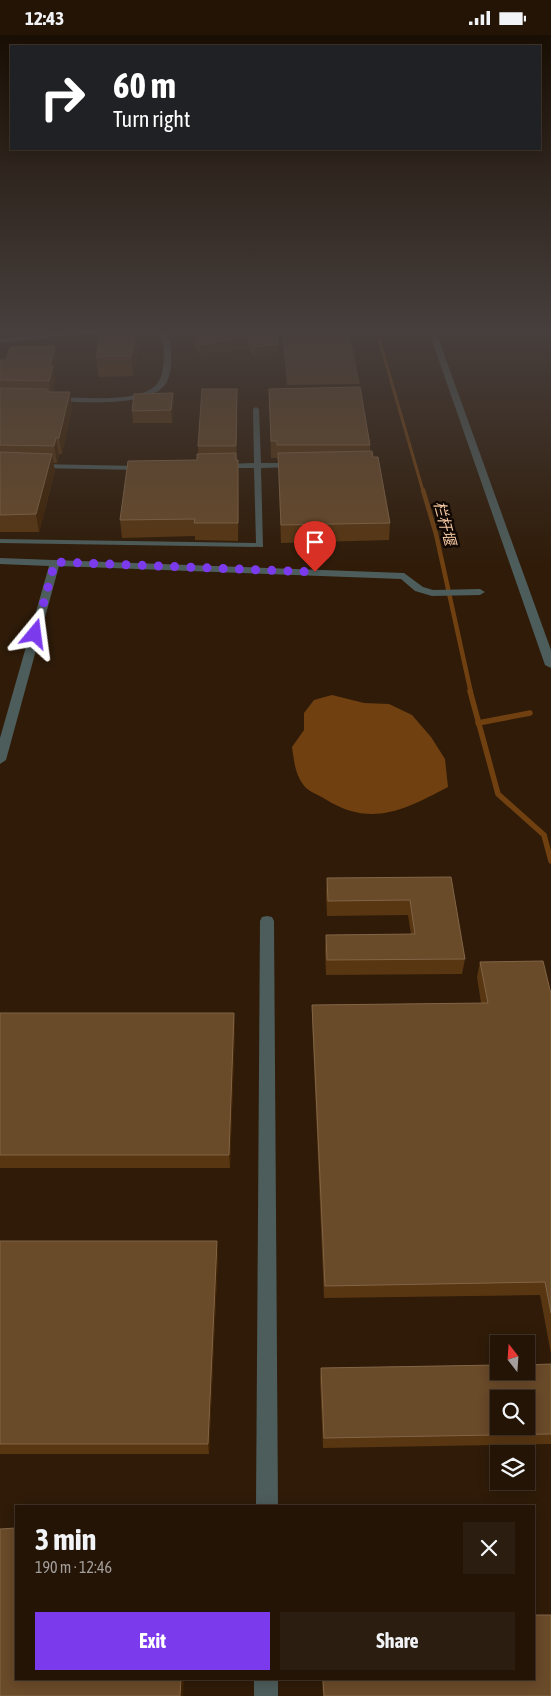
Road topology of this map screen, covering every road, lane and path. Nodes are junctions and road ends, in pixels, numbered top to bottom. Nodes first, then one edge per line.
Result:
1 (256, 409) dead end
2 (460, 410) edge
3 (304, 465) edge
4 (27, 466) edge
5 (218, 466) edge
6 (258, 466) junction
7 (150, 467) edge
8 (0, 541) edge
9 (0, 561) edge
10 (55, 562) junction
11 (480, 592) dead end
12 (551, 665) edge
13 (0, 760) edge
14 (267, 921) dead end
15 (267, 1505) edge
16 (266, 1680) edge
17 (266, 1696) edge

1 - 6 lane
2 - 12 street
3 - 6 lane
4 - 7 lane
5 - 6 lane
6 - 8 lane
9 - 10 street
10 - 11 street
10 - 13 street
14 - 15 street
16 - 17 street

